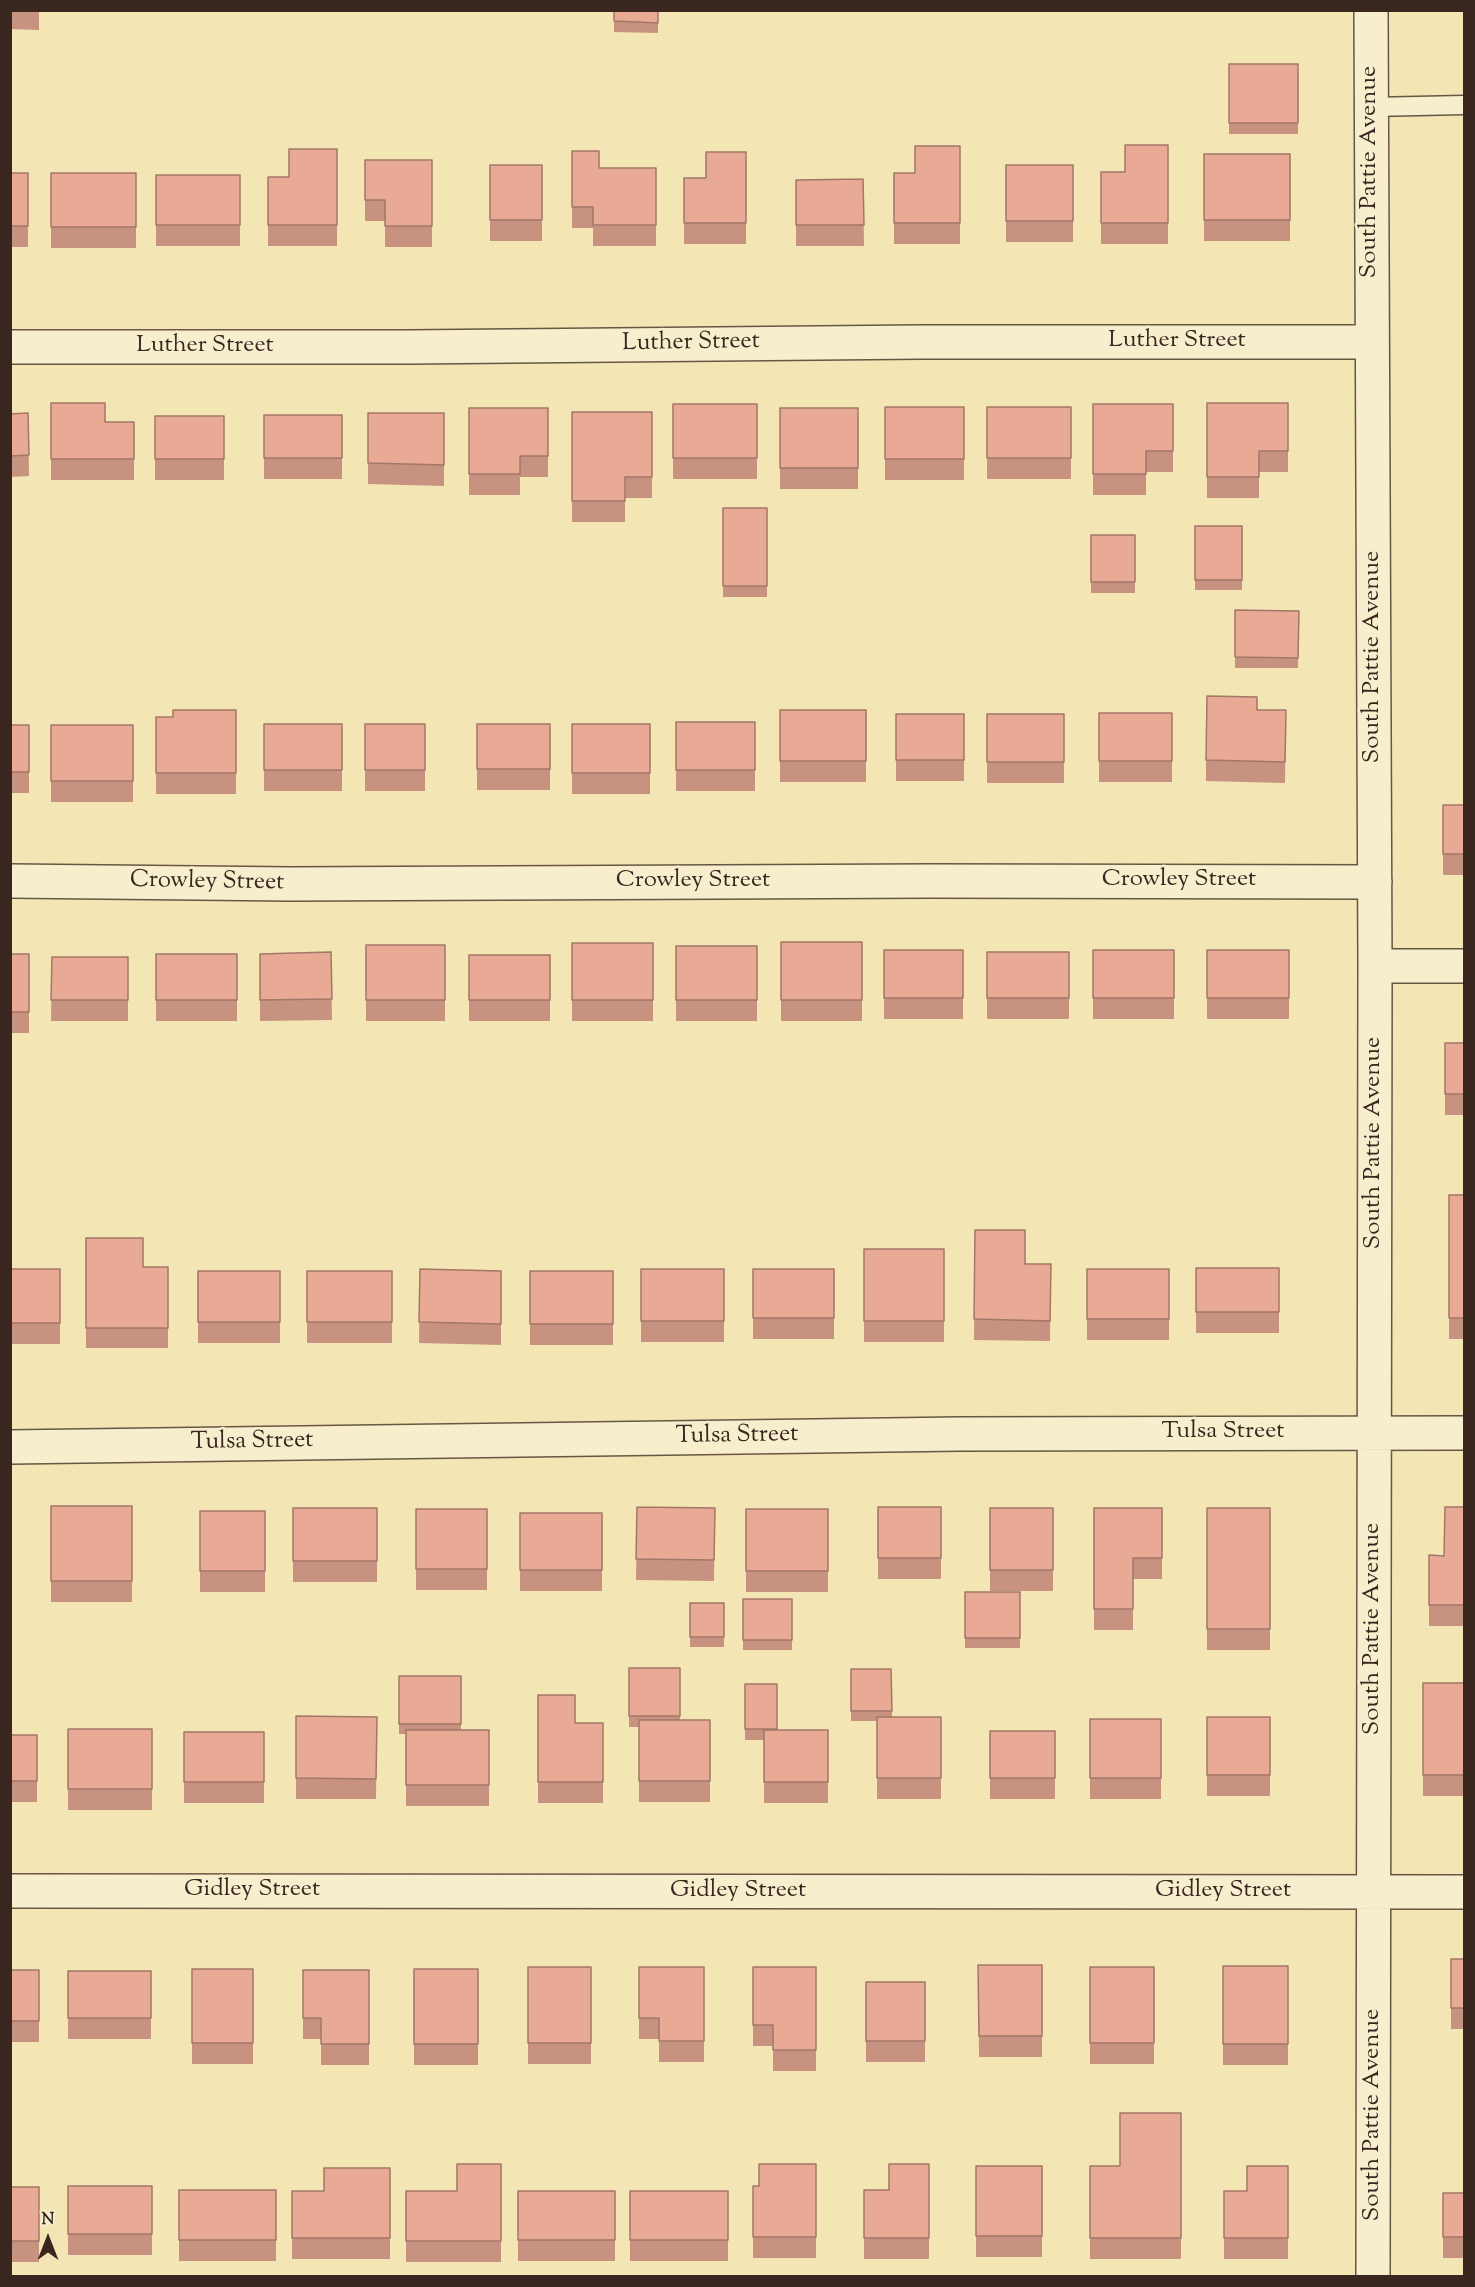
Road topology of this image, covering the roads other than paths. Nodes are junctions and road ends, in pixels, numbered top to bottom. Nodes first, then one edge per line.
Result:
1 (1371, 10) edge
2 (1464, 105) edge
3 (1371, 107) junction
4 (1372, 342) junction
5 (10, 347) edge
6 (10, 881) edge
7 (1375, 882) junction
8 (1375, 966) junction
9 (1464, 966) edge
10 (1374, 1433) junction
11 (1464, 1433) edge
12 (10, 1447) edge
13 (10, 1891) edge
14 (1374, 1892) junction
15 (1464, 1892) edge
16 (1373, 2277) edge

1 - 3 street, South Pattie Avenue
2 - 3 lane
3 - 4 street, South Pattie Avenue
4 - 5 street, Luther Street
4 - 7 street, South Pattie Avenue
6 - 7 street, Crowley Street
7 - 8 street, South Pattie Avenue
8 - 9 street
8 - 10 street, South Pattie Avenue
10 - 11 street, Tulsa Street
10 - 12 street, Tulsa Street
10 - 14 street, South Pattie Avenue
13 - 14 street, Gidley Street
14 - 15 street, Gidley Street
14 - 16 street, South Pattie Avenue

